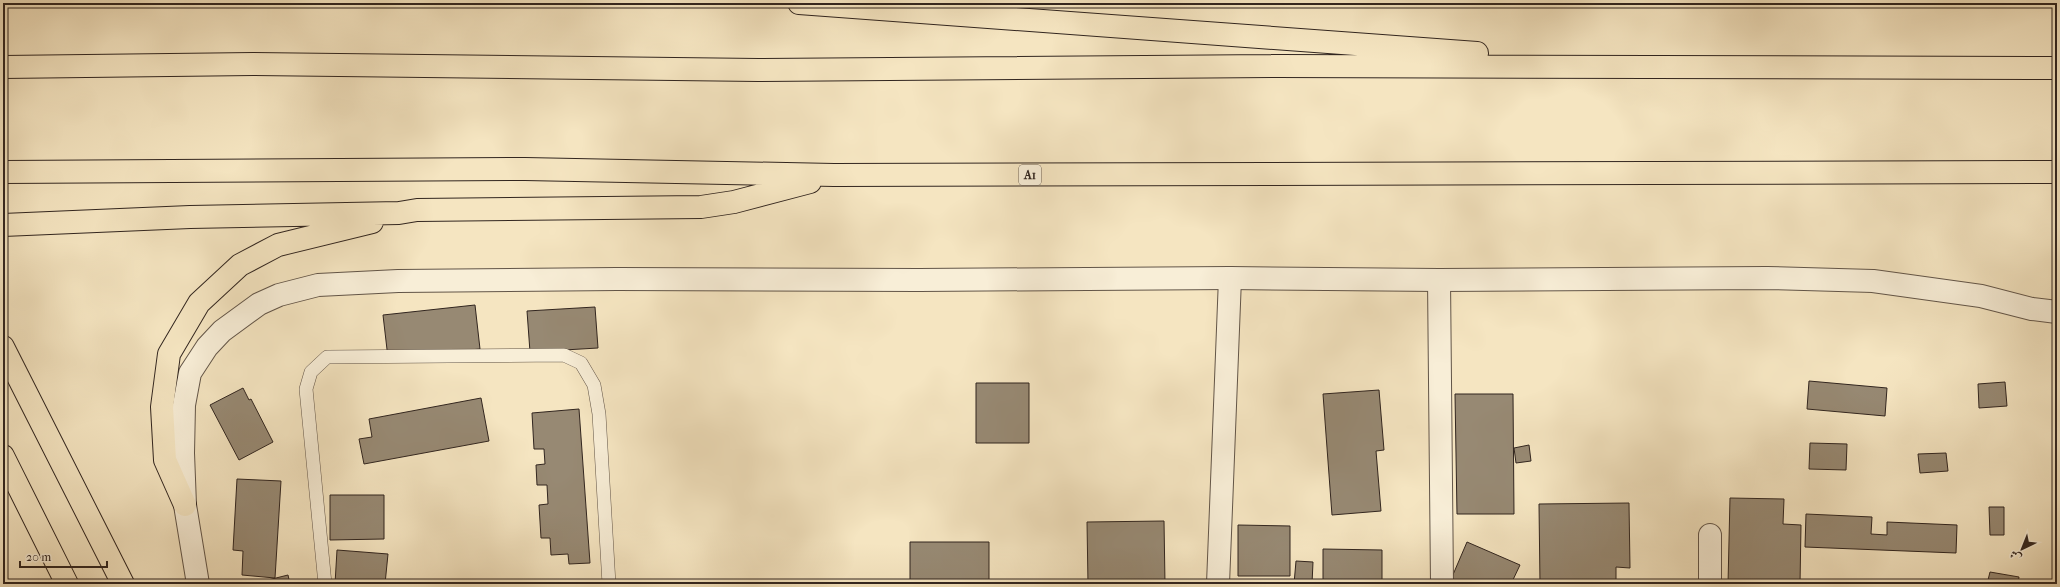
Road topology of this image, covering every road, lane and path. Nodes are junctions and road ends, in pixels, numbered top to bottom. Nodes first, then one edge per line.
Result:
1 (799, 3) edge
2 (1672, 66) junction
3 (3, 67) edge
4 (2057, 68) edge
5 (3, 172) edge
6 (2057, 172) edge
7 (834, 175) junction
8 (417, 210) junction
9 (3, 225) edge
10 (1230, 278) junction
11 (1439, 280) junction
12 (2057, 312) edge
13 (3, 347) edge
14 (3, 456) edge
15 (185, 505) junction
16 (1710, 535) dead end
17 (67, 584) edge
18 (123, 584) edge
19 (198, 584) edge
20 (324, 584) edge
21 (609, 584) edge
22 (1218, 584) edge
23 (1442, 584) edge
24 (1710, 584) edge

1 - 2 main road
2 - 3 main road
2 - 4 main road
5 - 7 main road, A1
6 - 7 main road, A1
7 - 8 main road
8 - 9 main road
8 - 15 main road
10 - 11 street
10 - 15 street
10 - 22 street
11 - 12 street
11 - 23 street
13 - 18 main road
14 - 17 main road
15 - 19 street
16 - 24 street
20 - 21 lane

